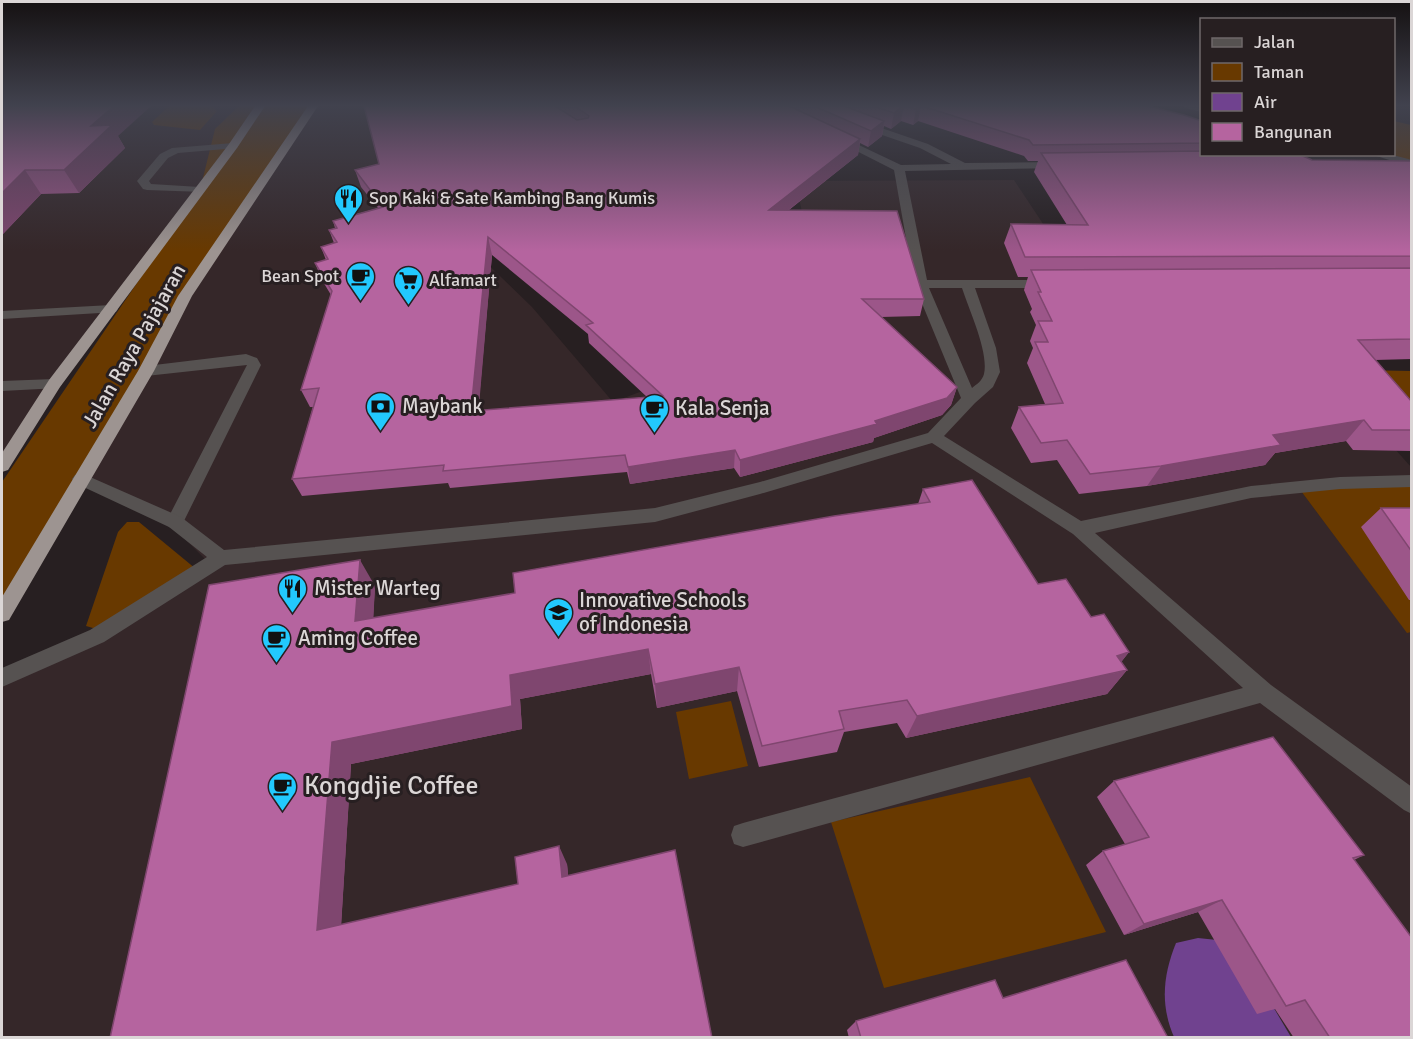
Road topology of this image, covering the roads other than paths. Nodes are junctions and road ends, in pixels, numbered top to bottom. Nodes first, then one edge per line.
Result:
1 (167, 154) edge
2 (227, 154) edge
3 (280, 154) edge
4 (871, 154) edge
5 (941, 154) edge
6 (1372, 158) edge
7 (1407, 163) edge
8 (1067, 165) edge
9 (964, 166) junction
10 (899, 168) junction
11 (200, 190) junction
12 (921, 284) junction
13 (967, 284) junction
14 (1060, 284) edge
15 (111, 309) junction
16 (2, 315) edge
17 (146, 371) junction
18 (54, 384) junction
19 (2, 386) edge
20 (969, 399) junction
21 (934, 437) junction
22 (2, 466) edge
23 (81, 479) junction
24 (1412, 481) edge
25 (176, 522) junction
26 (1079, 529) junction
27 (221, 558) junction
28 (2, 614) edge
29 (2, 678) edge
30 (1263, 692) junction
31 (1412, 802) edge
32 (743, 835) dead end

1 - 11 street
2 - 11 highway, Jalan Raya Pajajaran
3 - 17 highway, Jalan Raya Pajajaran
4 - 10 street
5 - 9 street
6 - 7 street
8 - 9 street
9 - 10 street
10 - 12 street
11 - 15 highway, Jalan Raya Pajajaran
12 - 13 street
12 - 20 street
13 - 14 street
13 - 20 street
15 - 16 street
15 - 18 highway, Jalan Raya Pajajaran
17 - 23 highway, Jalan Raya Pajajaran
17 - 25 street
18 - 19 street
18 - 22 highway, Jalan Raya Pajajaran
20 - 21 street
21 - 26 street
21 - 27 street
23 - 25 street
23 - 28 highway, Jalan Raya Pajajaran
24 - 26 street
25 - 27 street
26 - 30 street
27 - 29 street
30 - 31 street
30 - 32 street

